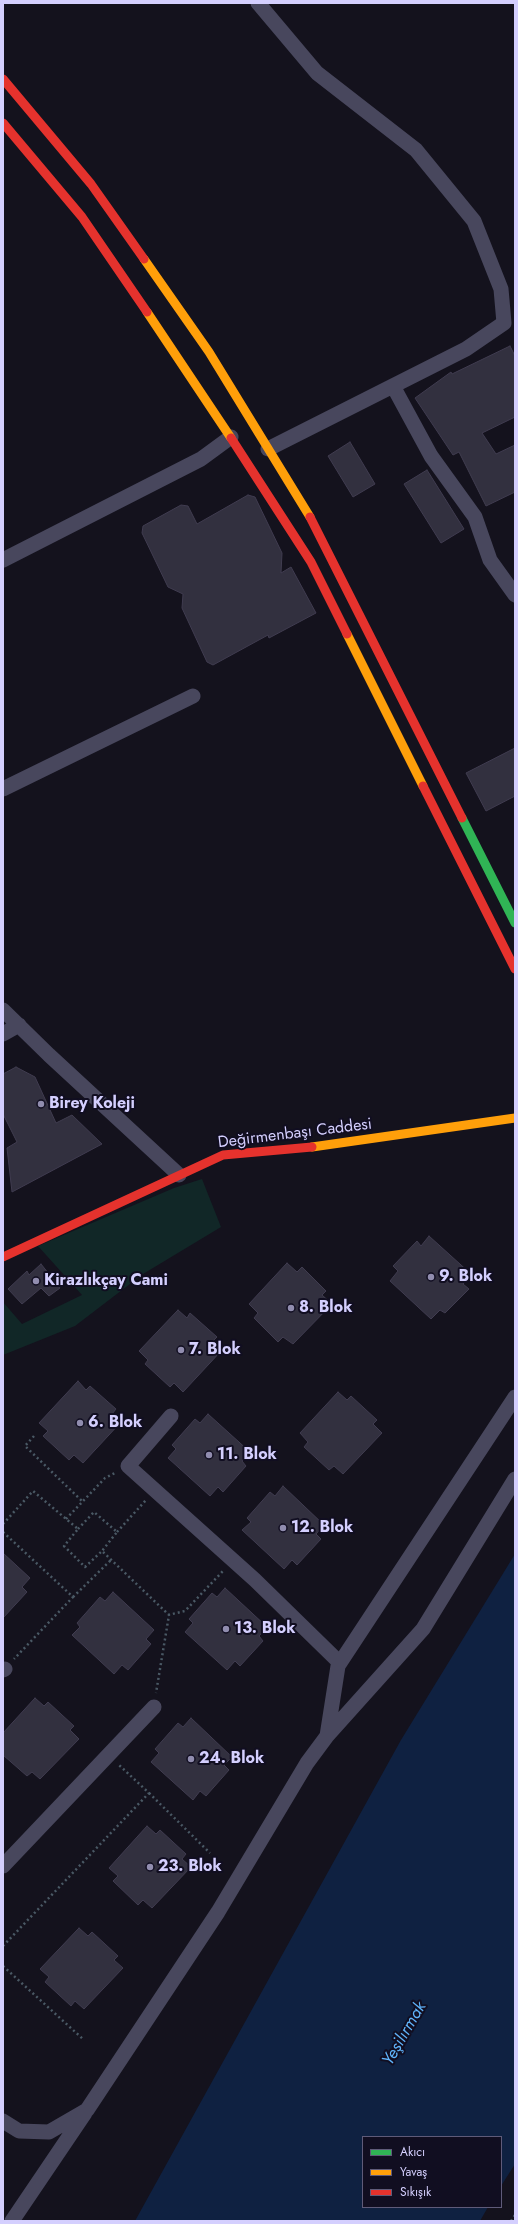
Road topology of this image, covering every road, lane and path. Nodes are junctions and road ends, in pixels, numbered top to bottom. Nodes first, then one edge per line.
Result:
1 (258, 3) edge
2 (3, 79) edge
3 (3, 123) edge
4 (393, 386) junction
5 (231, 437) junction
6 (268, 449) junction
7 (3, 560) edge
8 (515, 595) edge
9 (193, 696) dead end
10 (3, 789) edge
11 (515, 923) edge
12 (515, 969) edge
13 (3, 1010) edge
14 (19, 1025) junction
15 (3, 1034) edge
16 (515, 1118) edge
17 (179, 1175) junction
18 (3, 1257) edge
19 (515, 1397) edge
20 (171, 1416) dead end
21 (34, 1436) dead end
22 (128, 1466) junction
23 (515, 1479) edge
24 (154, 1490) junction
25 (83, 1502) junction
26 (66, 1519) junction
27 (3, 1524) edge
28 (78, 1529) junction
29 (3, 1532) edge
30 (117, 1533) junction
31 (102, 1551) junction
32 (111, 1560) junction
33 (233, 1560) junction
34 (73, 1597) junction
35 (168, 1615) junction
36 (340, 1663) junction
37 (4, 1670) edge
38 (154, 1707) joint
39 (327, 1736) junction
40 (109, 1755) junction
41 (148, 1793) junction
42 (210, 1853) dead end
43 (3, 1866) edge
44 (3, 1946) edge
45 (3, 1966) edge
46 (84, 2040) dead end
47 (87, 2110) junction
48 (3, 2121) edge
49 (515, 2215) edge
50 (12, 2221) edge
51 (511, 2221) edge

1 - 4 street
2 - 6 main road
3 - 5 main road
4 - 6 street
4 - 8 street
5 - 7 street
5 - 12 main road
6 - 11 main road
9 - 10 street
13 - 14 street
14 - 15 street
14 - 17 street
16 - 17 main road, Değirmenbaşı Caddesi
17 - 18 main road, Değirmenbaşı Caddesi
19 - 36 street
20 - 22 street
21 - 25 path
22 - 24 street
22 - 25 path
23 - 39 street
24 - 30 path
24 - 33 street
25 - 26 path
26 - 27 path
26 - 28 path
28 - 30 path
28 - 31 path
29 - 34 path
30 - 31 path
31 - 32 path
32 - 34 path
32 - 35 path
33 - 35 path
33 - 36 street
34 - 37 path
35 - 38 path
36 - 39 street
38 - 40 street
39 - 47 street
40 - 41 path
40 - 43 street
41 - 42 path
41 - 44 path
45 - 46 path
47 - 48 street
47 - 50 street
49 - 51 path

